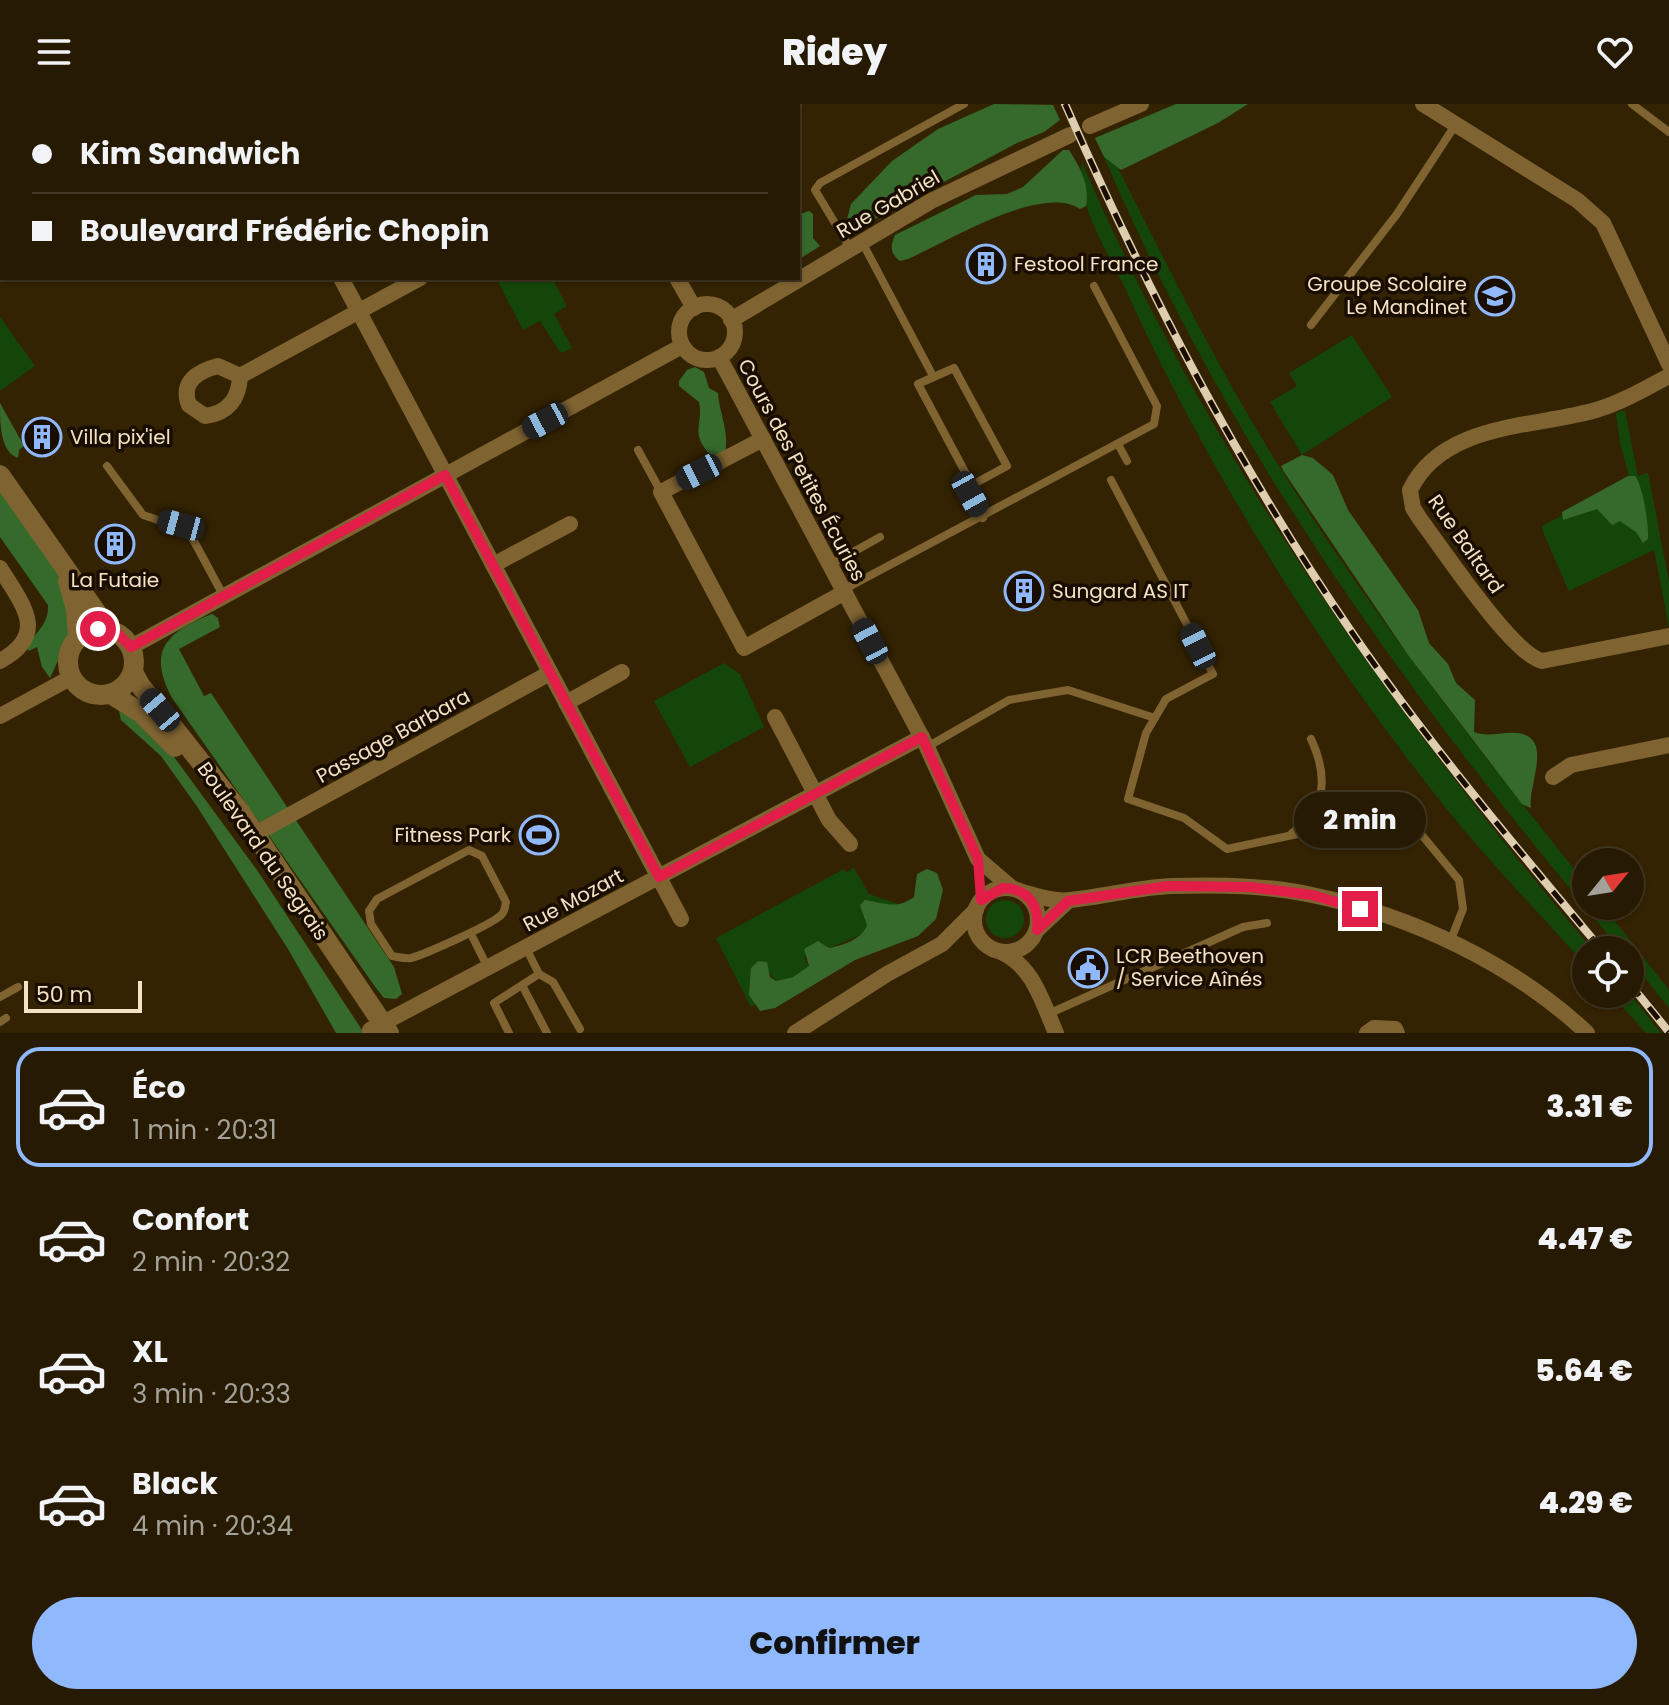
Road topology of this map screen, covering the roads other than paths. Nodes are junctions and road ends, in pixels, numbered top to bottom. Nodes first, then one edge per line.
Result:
1 (964, 104) edge
2 (1141, 104) edge
3 (1423, 104) edge
4 (1632, 104) edge
5 (1457, 123) junction
6 (1090, 126) dead end
7 (1669, 132) edge
8 (1070, 135) dead end
9 (856, 245) junction
10 (800, 279) edge
11 (342, 280) edge
12 (416, 280) edge
13 (678, 280) edge
14 (798, 280) edge
15 (1094, 286) dead end
16 (694, 308) junction
17 (359, 312) junction
18 (731, 320) junction
19 (1311, 325) dead end
20 (682, 346) junction
21 (719, 357) junction
22 (1669, 364) edge
23 (240, 376) dead end
24 (933, 376) junction
25 (1669, 376) edge
26 (763, 439) junction
27 (1118, 444) junction
28 (638, 450) dead end
29 (1127, 461) dead end
30 (107, 466) dead end
31 (0, 475) edge
32 (445, 475) junction
33 (1111, 480) dead end
34 (972, 485) junction
35 (661, 492) junction
36 (983, 518) junction
37 (570, 524) dead end
38 (880, 537) dead end
39 (54, 552) junction
40 (493, 565) junction
41 (830, 565) junction
42 (0, 568) edge
43 (844, 591) junction
44 (223, 595) junction
45 (108, 629) junction
46 (1669, 636) edge
47 (78, 638) junction
48 (131, 647) junction
49 (0, 661) edge
50 (133, 672) junction
51 (622, 672) dead end
52 (550, 673) junction
53 (72, 677) junction
54 (111, 694) junction
55 (566, 703) junction
56 (0, 716) edge
57 (775, 717) dead end
58 (1155, 718) junction
59 (1311, 739) dead end
60 (925, 742) junction
61 (1669, 745) edge
62 (1553, 777) dead end
63 (815, 794) junction
64 (255, 834) junction
65 (1289, 836) junction
66 (850, 844) dead end
67 (978, 859) junction
68 (659, 877) junction
69 (1017, 890) junction
70 (1068, 901) junction
71 (978, 905) junction
72 (681, 919) dead end
73 (1267, 923) dead end
74 (471, 934) junction
75 (1035, 935) junction
76 (1450, 942) junction
77 (942, 944) junction
78 (526, 948) junction
79 (994, 949) junction
80 (488, 968) junction
81 (539, 974) junction
82 (1029, 974) junction
83 (18, 987) dead end
84 (523, 987) junction
85 (0, 997) edge
86 (1048, 1015) junction
87 (580, 1029) dead end
88 (379, 1030) edge
89 (1396, 1031) edge
90 (509, 1033) edge
91 (547, 1033) edge
92 (795, 1033) edge
93 (1056, 1033) edge
94 (1367, 1033) edge
95 (1587, 1033) edge

1 - 9 lane
2 - 6 street
3 - 5 street
4 - 7 lane
5 - 19 lane
5 - 22 street
8 - 9 street, Rue Gabriel
9 - 10 street, Rue Gabriel
9 - 24 lane
11 - 17 street
12 - 17 street
13 - 16 street
14 - 18 street, Rue Gabriel
15 - 27 lane
16 - 18 street
16 - 20 street
17 - 23 street
17 - 32 street
18 - 21 street
20 - 21 street
20 - 32 street
21 - 26 street, Cours des Petites Écuries
24 - 34 lane
24 - 34 lane
25 - 46 street, Rue Baltard
26 - 35 street
26 - 41 street, Cours des Petites Écuries
27 - 29 lane
27 - 36 lane
28 - 35 lane
30 - 44 lane
31 - 39 street
32 - 40 street
32 - 44 street
33 - 58 lane
34 - 36 lane
35 - 43 street
36 - 43 lane
37 - 40 street
38 - 41 lane
39 - 45 street
39 - 47 street
40 - 52 street
41 - 43 street, Cours des Petites Écuries
42 - 49 street
43 - 60 street, Cours des Petites Écuries
44 - 48 street
45 - 47 street
45 - 48 street
47 - 53 street
48 - 50 street
50 - 54 street
50 - 64 street, Boulevard du Segrais
51 - 55 street
52 - 55 street
52 - 64 street, Passage Barbara
53 - 54 street
53 - 56 street
54 - 88 street, Boulevard du Segrais
55 - 68 street
57 - 63 street
58 - 60 lane
58 - 65 lane
59 - 65 lane
60 - 63 street, Rue Mozart
60 - 67 street, Cours des Petites Écuries
61 - 62 street
63 - 66 street
63 - 68 street, Rue Mozart
64 - 88 street, Boulevard du Segrais
65 - 76 lane
67 - 69 street, Cours des Petites Écuries
67 - 71 street, Cours des Petites Écuries
68 - 72 street
68 - 78 street, Rue Mozart
69 - 70 street
69 - 71 street
69 - 75 street
70 - 75 street
70 - 76 street
71 - 77 street
71 - 79 street
73 - 86 lane
74 - 74 lane
74 - 80 lane
75 - 79 street
75 - 82 street
76 - 95 street
77 - 79 street
77 - 92 street
78 - 80 street, Rue Mozart
78 - 81 lane
79 - 82 street
80 - 88 street, Rue Mozart
81 - 84 lane
81 - 87 lane
82 - 86 street
83 - 85 lane
84 - 90 lane
84 - 91 lane
86 - 93 street
89 - 94 street

